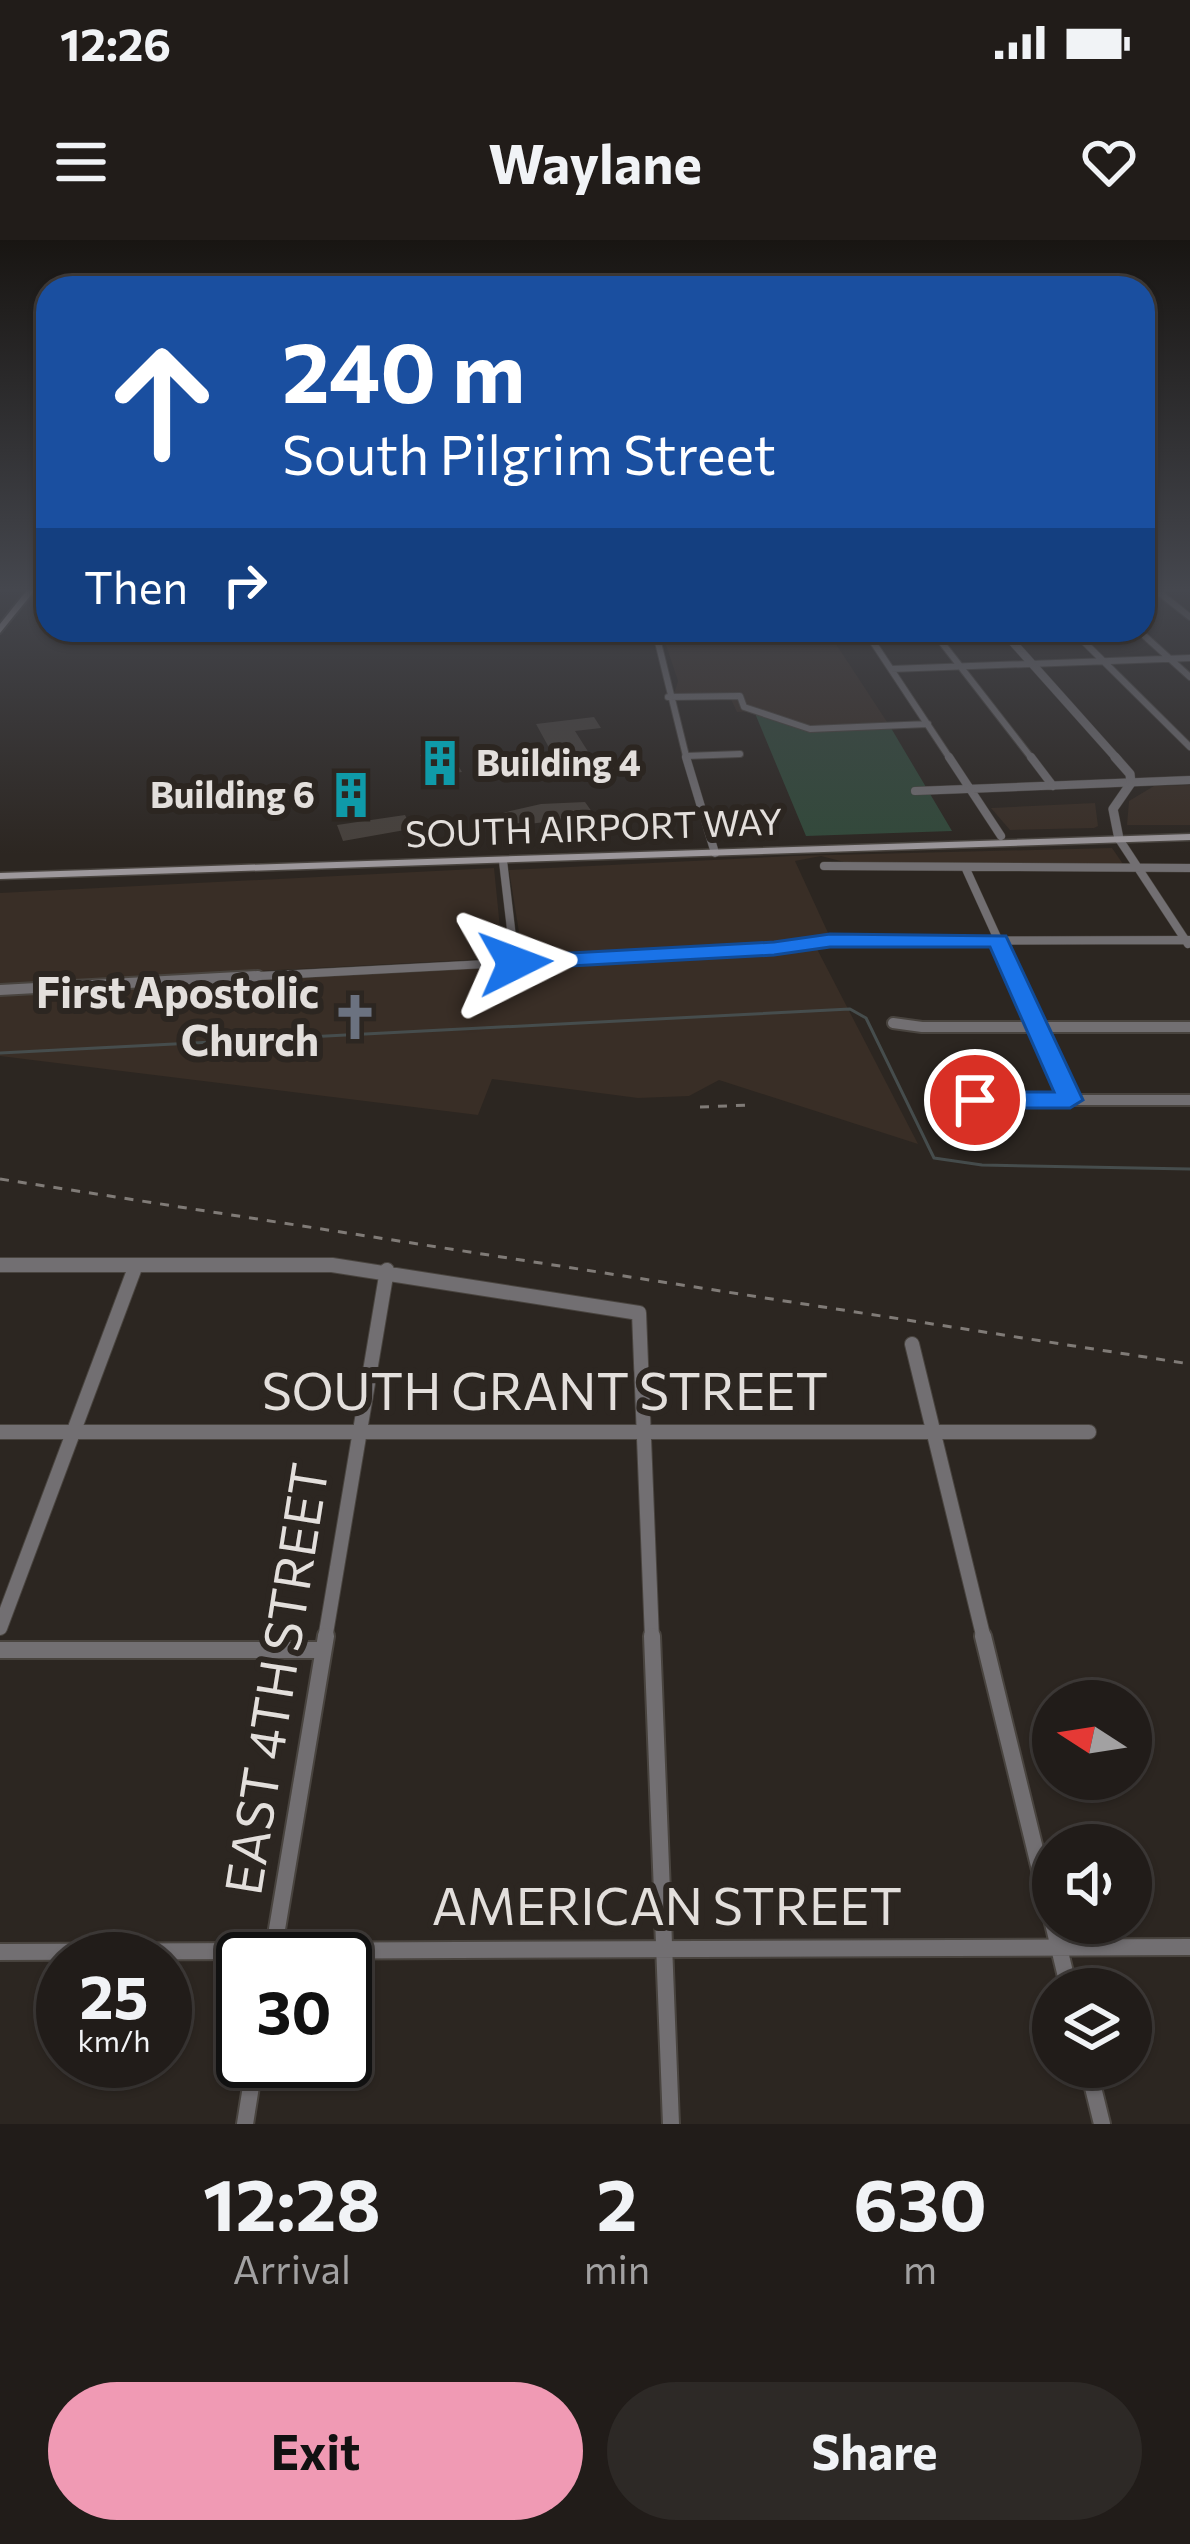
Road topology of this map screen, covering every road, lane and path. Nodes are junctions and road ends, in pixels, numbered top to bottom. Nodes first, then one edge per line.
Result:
1 (669, 678) edge
2 (897, 678) edge
3 (968, 678) edge
4 (1045, 678) edge
5 (1120, 678) edge
6 (668, 698) junction
7 (928, 724) junction
8 (1190, 747) edge
9 (740, 754) dead end
10 (686, 756) junction
11 (1190, 780) edge
12 (1131, 783) junction
13 (1052, 786) junction
14 (970, 789) junction
15 (915, 791) dead end
16 (1190, 833) edge
17 (1001, 836) junction
18 (1118, 836) junction
19 (714, 849) junction
20 (503, 861) junction
21 (824, 866) dead end
22 (1138, 868) junction
23 (1190, 868) edge
24 (966, 869) junction
25 (0, 872) edge
26 (998, 940) junction
27 (1189, 942) edge
28 (515, 963) junction
29 (0, 990) edge
30 (893, 1023) dead end
31 (1190, 1027) edge
32 (1037, 1028) junction
33 (975, 1100) dead end
34 (1070, 1100) junction
35 (1190, 1100) edge
36 (0, 1265) edge
37 (136, 1265) junction
38 (387, 1270) junction
39 (911, 1343) dead end
40 (644, 1430) junction
41 (932, 1430) junction
42 (361, 1431) junction
43 (0, 1432) edge
44 (74, 1432) junction
45 (1089, 1432) dead end
46 (0, 1628) edge
47 (0, 1650) edge
48 (323, 1650) junction
49 (1032, 1837) edge
50 (277, 1932) edge
51 (1058, 1944) edge
52 (1190, 1947) edge
53 (1059, 1948) junction
54 (664, 1950) junction
55 (0, 1952) edge
56 (216, 1954) edge
57 (372, 1954) edge
58 (1064, 1968) edge
59 (251, 2088) edge
60 (1093, 2088) edge
61 (245, 2124) edge
62 (671, 2124) edge
63 (1102, 2124) edge

1 - 6 street
2 - 7 street
3 - 13 street
4 - 12 street
5 - 8 street
6 - 7 street
6 - 10 street
7 - 14 street
9 - 10 street
10 - 19 street
11 - 12 street
12 - 13 street
12 - 18 street
13 - 14 street
14 - 15 street
14 - 17 street
16 - 18 main road, SOUTH AIRPORT WAY
17 - 18 main road, SOUTH AIRPORT WAY
17 - 19 main road, SOUTH AIRPORT WAY
18 - 19 main road, SOUTH AIRPORT WAY
18 - 22 street
19 - 20 main road, SOUTH AIRPORT WAY
19 - 25 main road, SOUTH AIRPORT WAY
20 - 25 main road, SOUTH AIRPORT WAY
20 - 28 street
21 - 24 street
22 - 23 street
22 - 24 street
22 - 27 street
24 - 26 street
26 - 27 street
26 - 28 street
26 - 32 street
28 - 29 street
30 - 32 street
31 - 32 street
32 - 34 street
33 - 34 street
34 - 35 street
36 - 37 street
37 - 38 street
37 - 44 street
38 - 40 street
38 - 42 street, EAST 4TH STREET
39 - 41 street
40 - 41 street, SOUTH GRANT STREET
40 - 42 street, SOUTH GRANT STREET
40 - 54 street
41 - 45 street, SOUTH GRANT STREET
41 - 49 street
42 - 44 street, SOUTH GRANT STREET
42 - 48 street, EAST 4TH STREET
43 - 44 street, SOUTH GRANT STREET
44 - 46 street
47 - 48 street
48 - 50 street, EAST 4TH STREET
51 - 53 street
52 - 53 street, AMERICAN STREET
53 - 54 street, AMERICAN STREET
53 - 58 street
54 - 57 street, AMERICAN STREET
54 - 62 street
55 - 56 street, AMERICAN STREET
59 - 61 street
60 - 63 street

